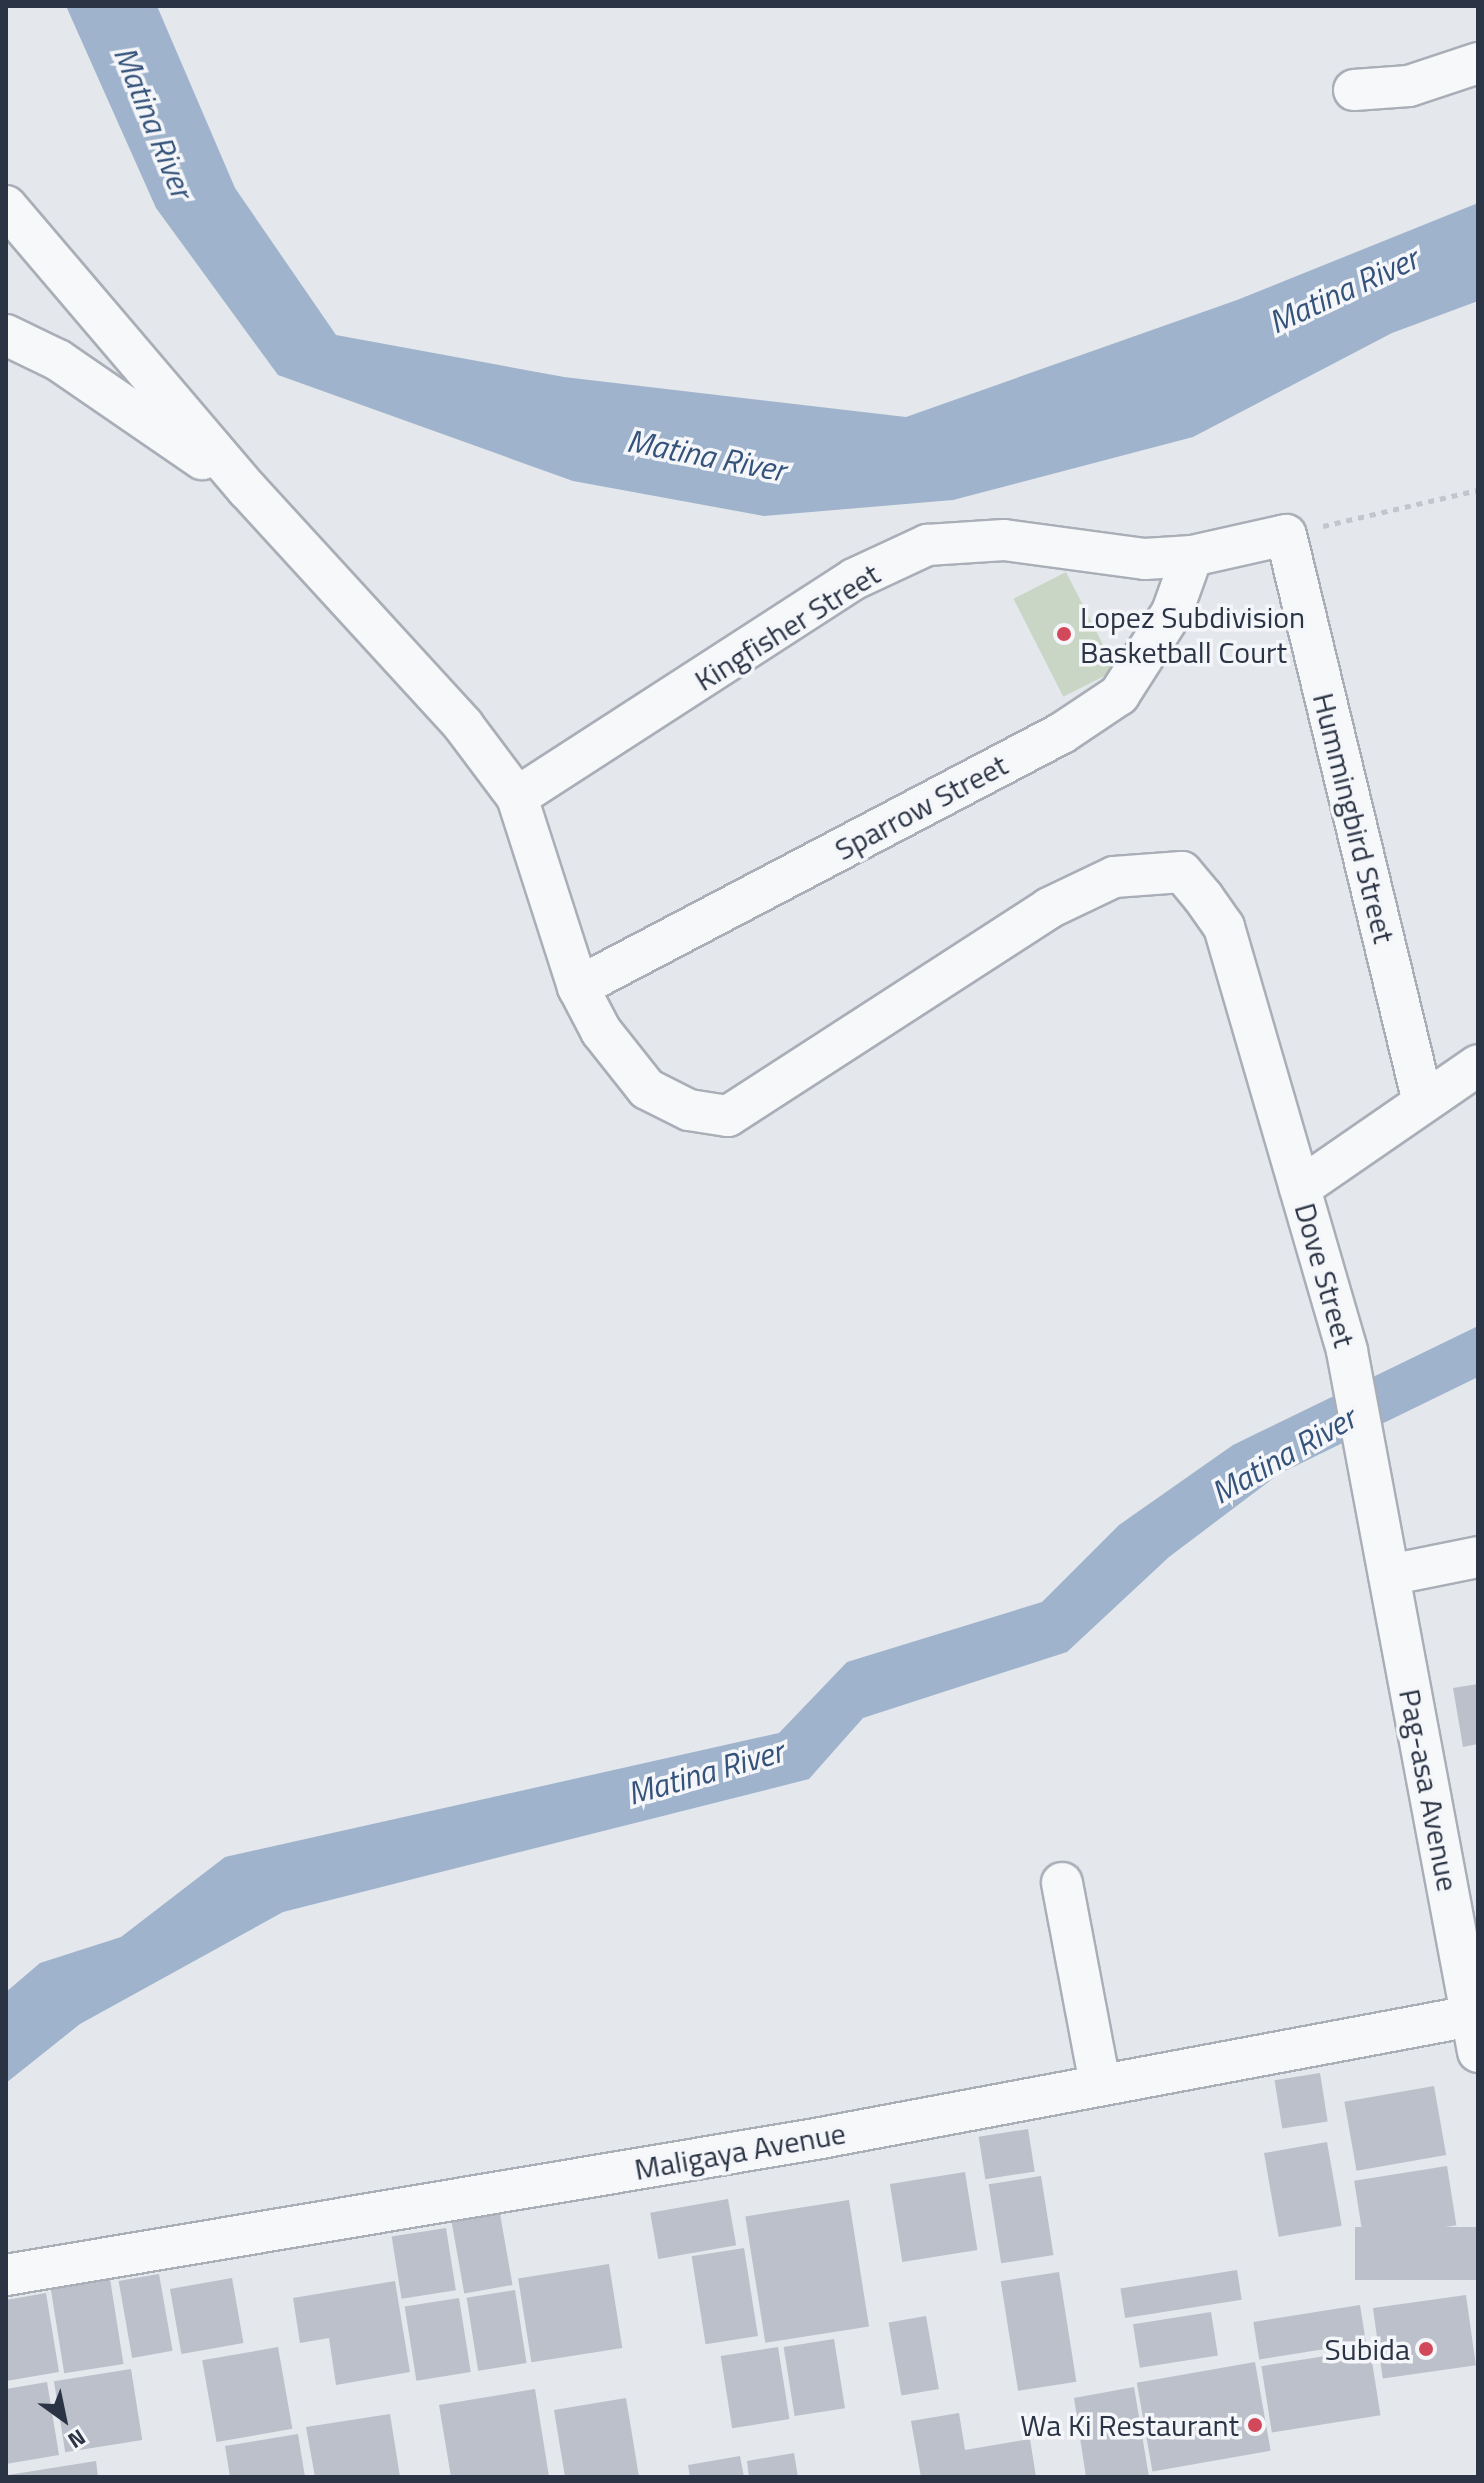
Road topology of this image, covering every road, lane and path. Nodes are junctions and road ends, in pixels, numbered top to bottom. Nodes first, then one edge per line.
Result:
1 (1478, 63) edge
2 (1354, 90) dead end
3 (6, 206) edge
4 (6, 335) edge
5 (248, 490) junction
6 (1478, 490) edge
7 (1286, 535) junction
8 (1192, 556) junction
9 (513, 792) junction
10 (578, 987) junction
11 (1478, 1065) edge
12 (1423, 1102) junction
13 (1300, 1188) junction
14 (1478, 1557) edge
15 (1389, 1575) junction
16 (1062, 1883) dead end
17 (1475, 2034) edge
18 (1100, 2085) junction
19 (6, 2275) edge

1 - 2 street
3 - 5 street
4 - 5 street
5 - 9 street
6 - 7 path
7 - 8 street, Kingfisher Street
7 - 12 street, Hummingbird Street
8 - 9 street, Kingfisher Street
8 - 10 street, Sparrow Street
9 - 10 street
10 - 13 street
11 - 12 street, Dove Street
12 - 13 street, Dove Street
13 - 15 street, Dove Street
14 - 15 street
15 - 17 street, Pag-asa Avenue
16 - 18 street
17 - 18 street, Maligaya Avenue
18 - 19 street, Maligaya Avenue

